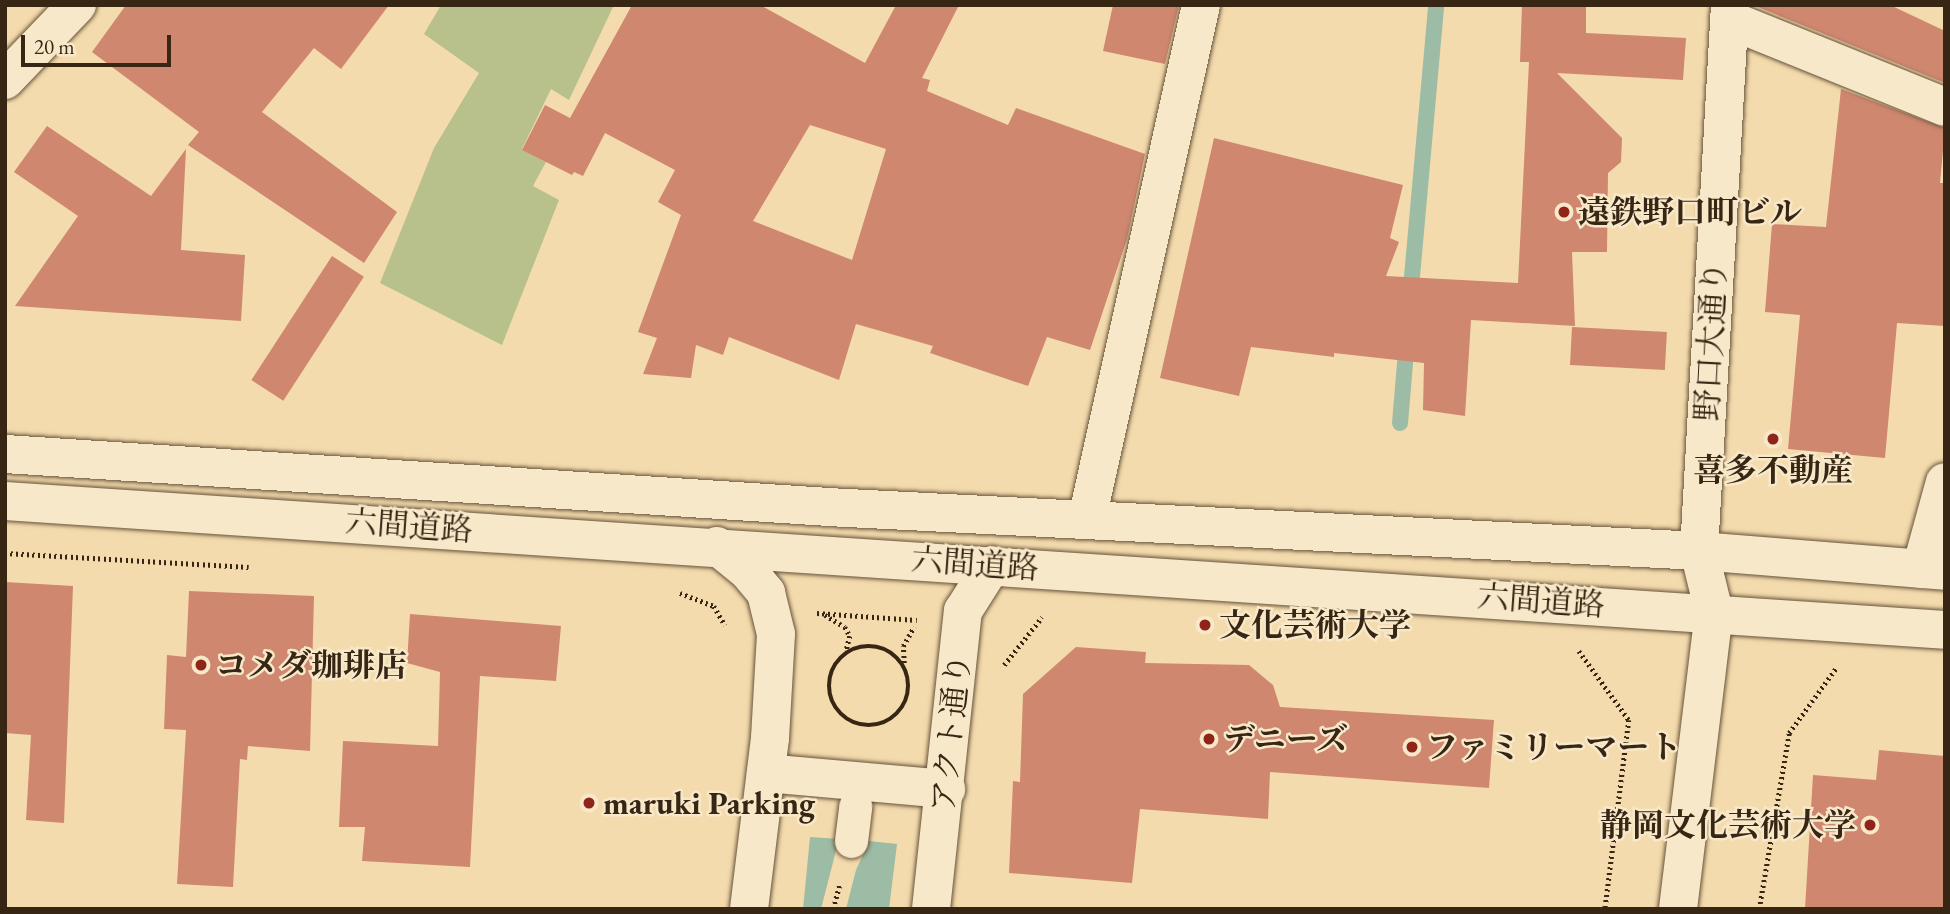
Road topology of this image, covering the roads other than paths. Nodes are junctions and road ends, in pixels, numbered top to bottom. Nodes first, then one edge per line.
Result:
1 (78, 5) edge
2 (1201, 5) edge
3 (1730, 13) edge
4 (5, 80) edge
5 (1945, 107) edge
6 (5, 454) edge
7 (1945, 482) edge
8 (5, 500) edge
9 (1087, 519) junction
10 (717, 546) junction
11 (1699, 551) junction
12 (992, 565) junction
13 (1933, 570) edge
14 (1714, 612) junction
15 (1945, 629) edge
16 (766, 773) junction
17 (946, 789) junction
18 (855, 806) dead end
19 (851, 841) dead end
20 (750, 909) edge
21 (931, 909) edge
22 (1678, 909) edge

1 - 4 street
2 - 9 street
3 - 5 street
3 - 11 street, 野口大通り
6 - 9 street, 六間道路
7 - 13 street
8 - 10 street, 六間道路
9 - 11 street, 六間道路
10 - 12 street, 六間道路
10 - 16 street
11 - 13 street, 六間道路
11 - 14 street, 野口大通り
12 - 14 street, 六間道路
12 - 17 street, アクト通り
14 - 15 street, 六間道路
14 - 22 street
16 - 17 street
16 - 20 street
17 - 21 street, アクト通り
18 - 19 street

